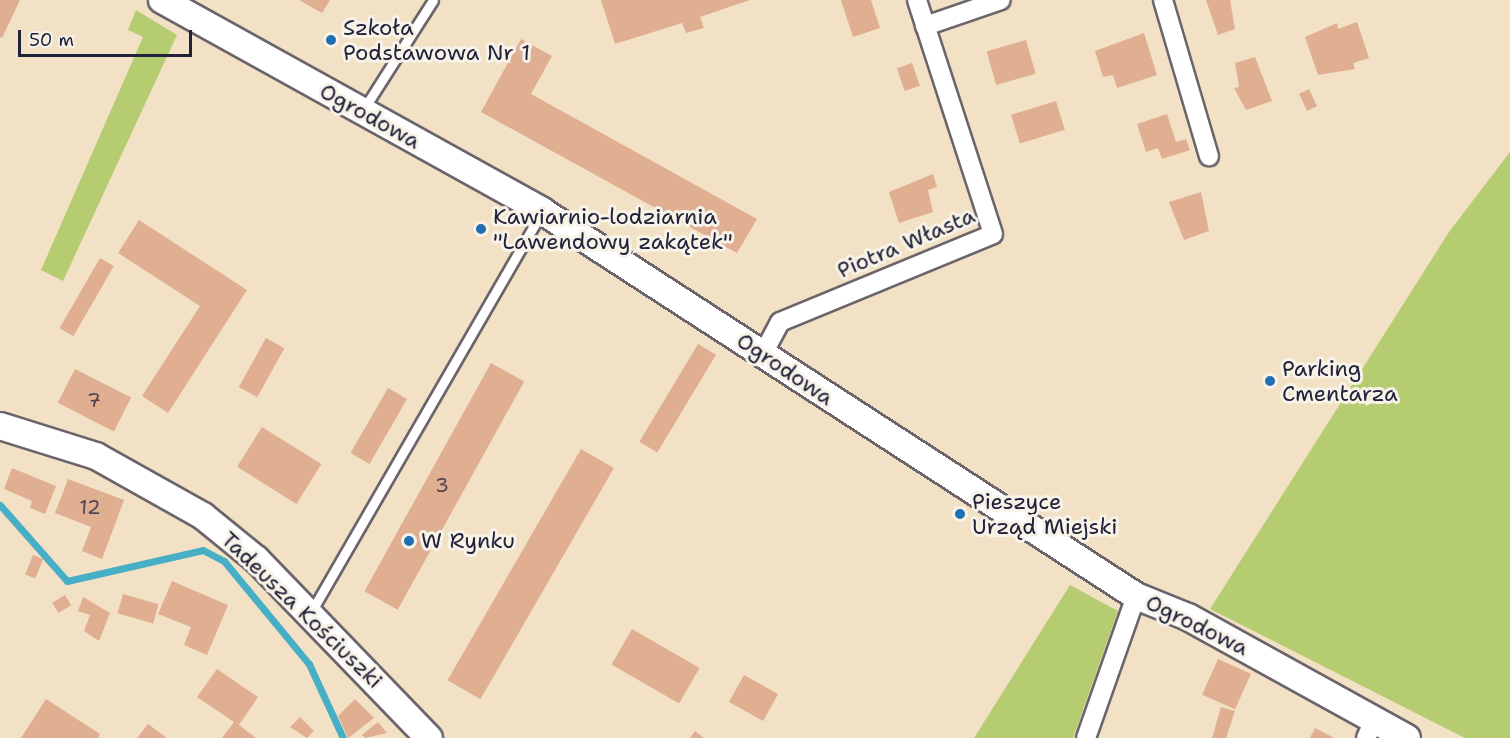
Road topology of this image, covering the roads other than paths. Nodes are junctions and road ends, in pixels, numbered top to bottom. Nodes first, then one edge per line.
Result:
1 (162, 0) edge
2 (433, 0) edge
3 (916, 0) edge
4 (1001, 0) edge
5 (1163, 0) edge
6 (925, 26) junction
7 (362, 112) junction
8 (1209, 156) dead end
9 (542, 211) junction
10 (763, 354) junction
11 (0, 426) edge
12 (1136, 596) junction
13 (310, 615) junction
14 (1371, 728) edge
15 (429, 738) edge
16 (1086, 738) edge
17 (1407, 738) edge

1 - 7 street, Ogrodowa
2 - 7 lane
3 - 6 street, Piotra Własta
4 - 6 street
5 - 8 street
6 - 10 street, Piotra Własta
7 - 9 street, Ogrodowa
9 - 10 street, Ogrodowa
9 - 13 lane
10 - 12 street, Ogrodowa
11 - 13 street, Tadeusza Kościuszki
12 - 14 street, Ogrodowa
12 - 16 street
13 - 15 street, Tadeusza Kościuszki
14 - 17 street, Ogrodowa

